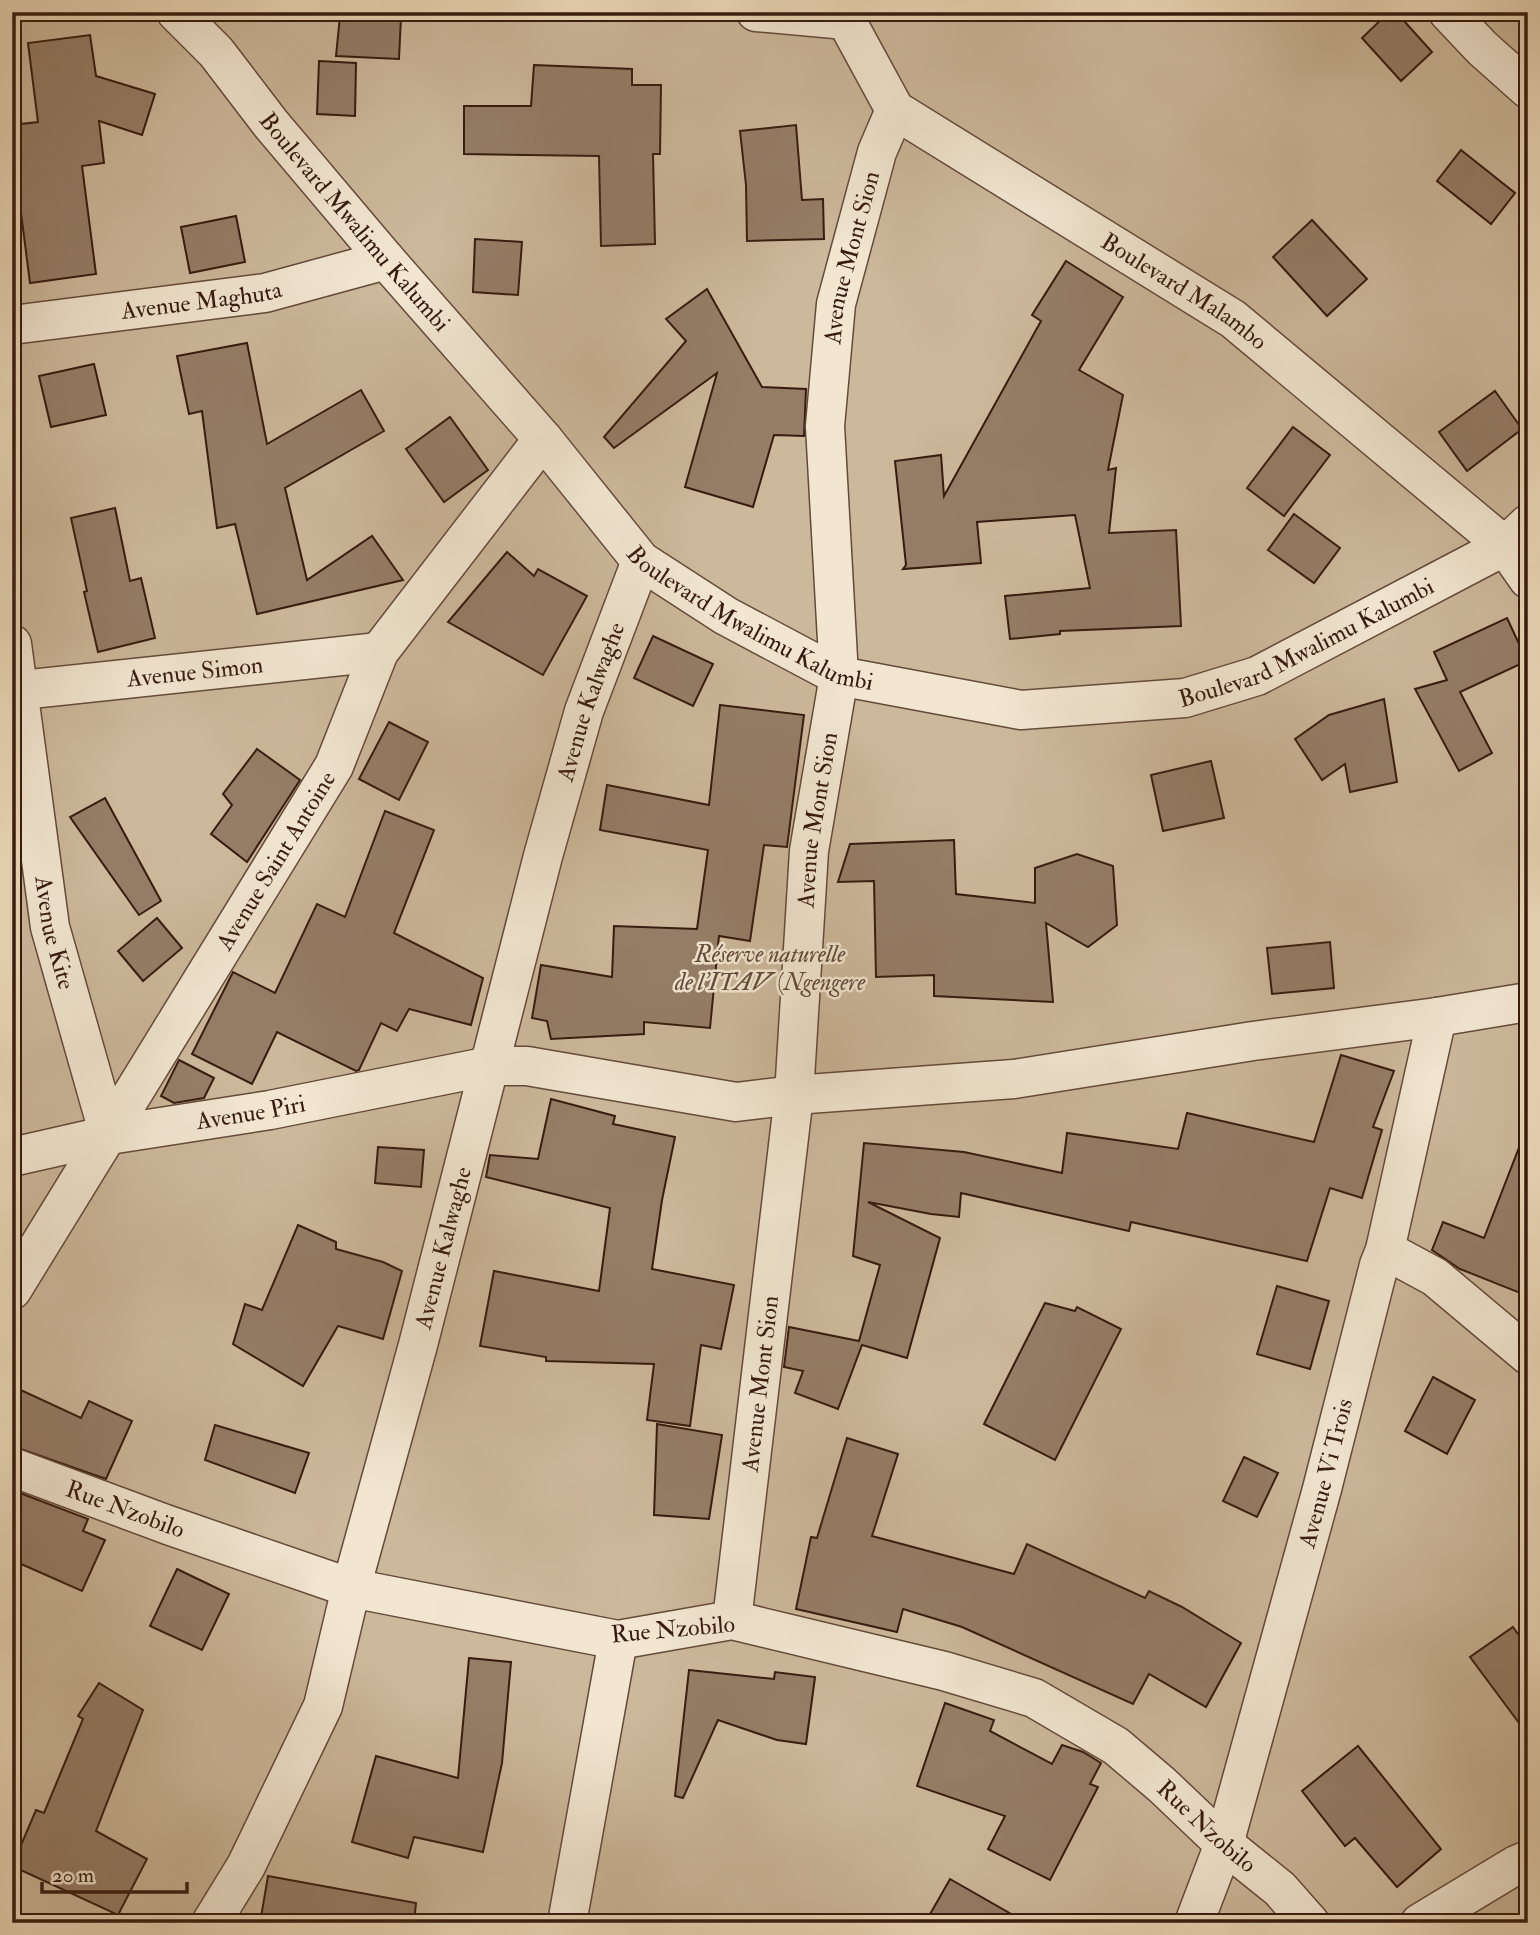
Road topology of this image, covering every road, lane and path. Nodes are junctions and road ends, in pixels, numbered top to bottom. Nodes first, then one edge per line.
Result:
1 (176, 12) edge
2 (756, 12) edge
3 (1448, 12) edge
4 (845, 16) edge
5 (1528, 89) edge
6 (895, 110) junction
7 (386, 260) junction
8 (12, 325) edge
9 (543, 439) junction
10 (1517, 535) edge
11 (641, 561) junction
12 (1528, 579) edge
13 (12, 644) edge
14 (379, 652) junction
15 (839, 676) junction
16 (16, 690) edge
17 (1528, 1002) edge
18 (1437, 1017) junction
19 (490, 1066) junction
20 (794, 1095) junction
21 (109, 1135) junction
22 (12, 1157) edge
23 (1385, 1250) junction
24 (12, 1290) edge
25 (1528, 1356) edge
26 (12, 1466) edge
27 (351, 1588) junction
28 (732, 1619) junction
29 (618, 1640) junction
30 (1224, 1844) junction
31 (1528, 1860) edge
32 (211, 1923) edge
33 (567, 1923) edge
34 (1194, 1923) edge
35 (1310, 1923) edge
36 (1420, 1923) edge

1 - 7 street, Boulevard Mwalimu Kalumbi
2 - 4 street
3 - 5 street
4 - 6 street, Boulevard Malambo
6 - 10 street, Boulevard Malambo
6 - 15 street, Avenue Mont Sion
7 - 8 street, Avenue Maghuta
7 - 9 street, Boulevard Mwalimu Kalumbi
9 - 11 street, Boulevard Mwalimu Kalumbi
9 - 14 street, Avenue Saint Antoine
10 - 12 street, Boulevard Malambo
10 - 15 street, Boulevard Mwalimu Kalumbi
11 - 15 street, Boulevard Mwalimu Kalumbi
11 - 19 street, Avenue Kalwaghe
13 - 16 street, Avenue Kite
14 - 16 street, Avenue Simon
14 - 21 street, Avenue Saint Antoine
15 - 20 street, Avenue Mont Sion
16 - 21 street, Avenue Kite
17 - 18 street, Avenue Piri
18 - 20 street, Avenue Piri
18 - 23 street, Avenue Vi Trois
19 - 20 street, Avenue Piri
19 - 21 street, Avenue Piri
19 - 27 street, Avenue Kalwaghe
20 - 28 street, Avenue Mont Sion
21 - 22 street, Avenue Piri
21 - 24 street, Avenue Saint Antoine
23 - 25 street
23 - 30 street, Avenue Vi Trois
26 - 27 street, Rue Nzobilo
27 - 29 street, Rue Nzobilo
27 - 32 street, Avenue Kalwaghe
28 - 29 street, Rue Nzobilo
28 - 30 street, Rue Nzobilo
29 - 33 street
30 - 34 street, Avenue Vi Trois
30 - 35 street, Rue Nzobilo
31 - 36 street

